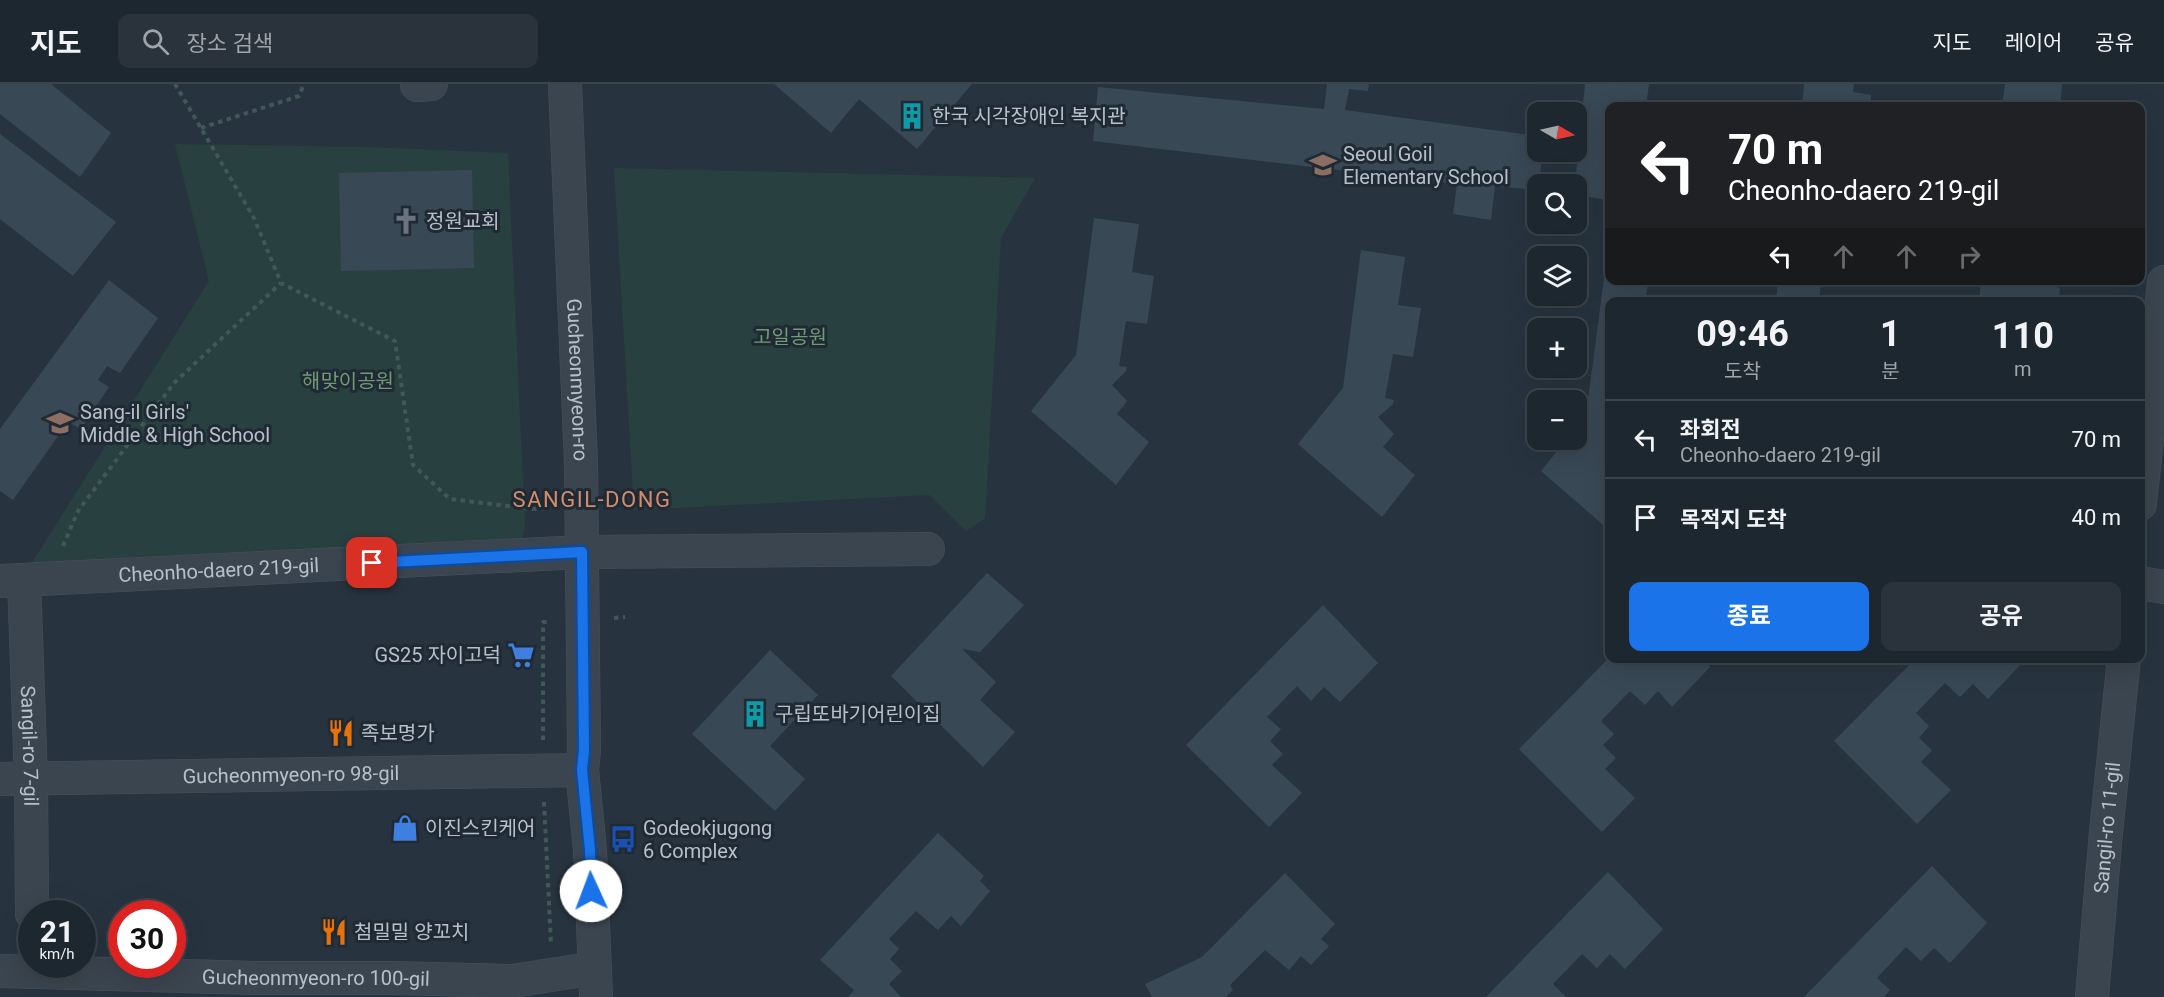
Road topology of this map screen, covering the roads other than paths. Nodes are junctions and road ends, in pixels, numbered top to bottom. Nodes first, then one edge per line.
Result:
1 (431, 84) edge
2 (565, 84) edge
3 (417, 85) edge
4 (2164, 282) edge
5 (2145, 458) edge
6 (928, 549) dead end
7 (582, 552) junction
8 (24, 580) edge
9 (2145, 584) edge
10 (2164, 587) edge
11 (2123, 663) edge
12 (582, 770) junction
13 (16, 779) edge
14 (30, 900) edge
15 (0, 971) edge
16 (18, 975) edge
17 (96, 978) edge
18 (595, 982) edge
19 (394, 987) edge
20 (2092, 997) edge

1 - 3 street
2 - 7 street, Gucheonmyeon-ro
4 - 5 street
6 - 7 street, Cheonho-daero 219-gil
7 - 8 street, Cheonho-daero 219-gil
7 - 12 street, Gucheonmyeon-ro
8 - 13 street, Sangil-ro 7-gil
9 - 10 street
11 - 20 street, Sangil-ro 11-gil
12 - 13 street, Gucheonmyeon-ro 98-gil
12 - 18 street, Gucheonmyeon-ro
13 - 14 street, Sangil-ro 7-gil
15 - 16 street, Gucheonmyeon-ro 100-gil
17 - 19 street, Gucheonmyeon-ro 100-gil
18 - 19 street, Gucheonmyeon-ro 100-gil

